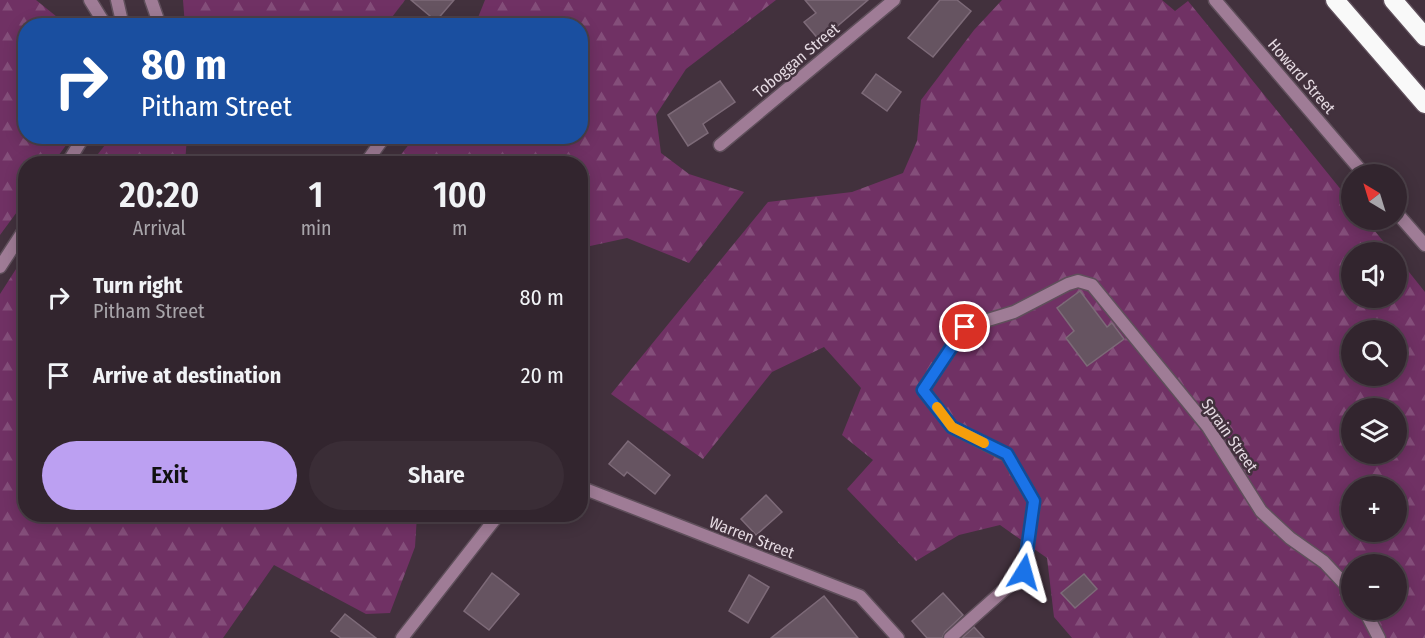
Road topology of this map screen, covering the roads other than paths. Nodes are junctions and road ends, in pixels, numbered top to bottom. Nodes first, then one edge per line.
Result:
1 (90, 0) edge
2 (117, 0) edge
3 (151, 0) edge
4 (894, 0) edge
5 (1215, 0) edge
6 (1335, 0) edge
7 (1393, 0) edge
8 (101, 18) edge
9 (121, 18) edge
10 (157, 18) edge
11 (1425, 37) edge
12 (1425, 104) edge
13 (720, 145) dead end
14 (1355, 164) edge
15 (1407, 225) edge
16 (18, 239) edge
17 (1425, 245) edge
18 (0, 267) edge
19 (588, 490) edge
20 (493, 522) edge
21 (1341, 580) edge
22 (1370, 620) edge
23 (402, 638) edge
24 (898, 638) edge
25 (950, 638) edge
26 (1379, 638) edge

1 - 8 street
2 - 9 street
3 - 10 street
4 - 13 street, Toboggan Street
5 - 14 street, Howard Street
6 - 12 highway
7 - 11 highway
15 - 17 street
16 - 18 street
19 - 24 street, Warren Street
20 - 23 street
21 - 25 street, Sprain Street
22 - 26 street

